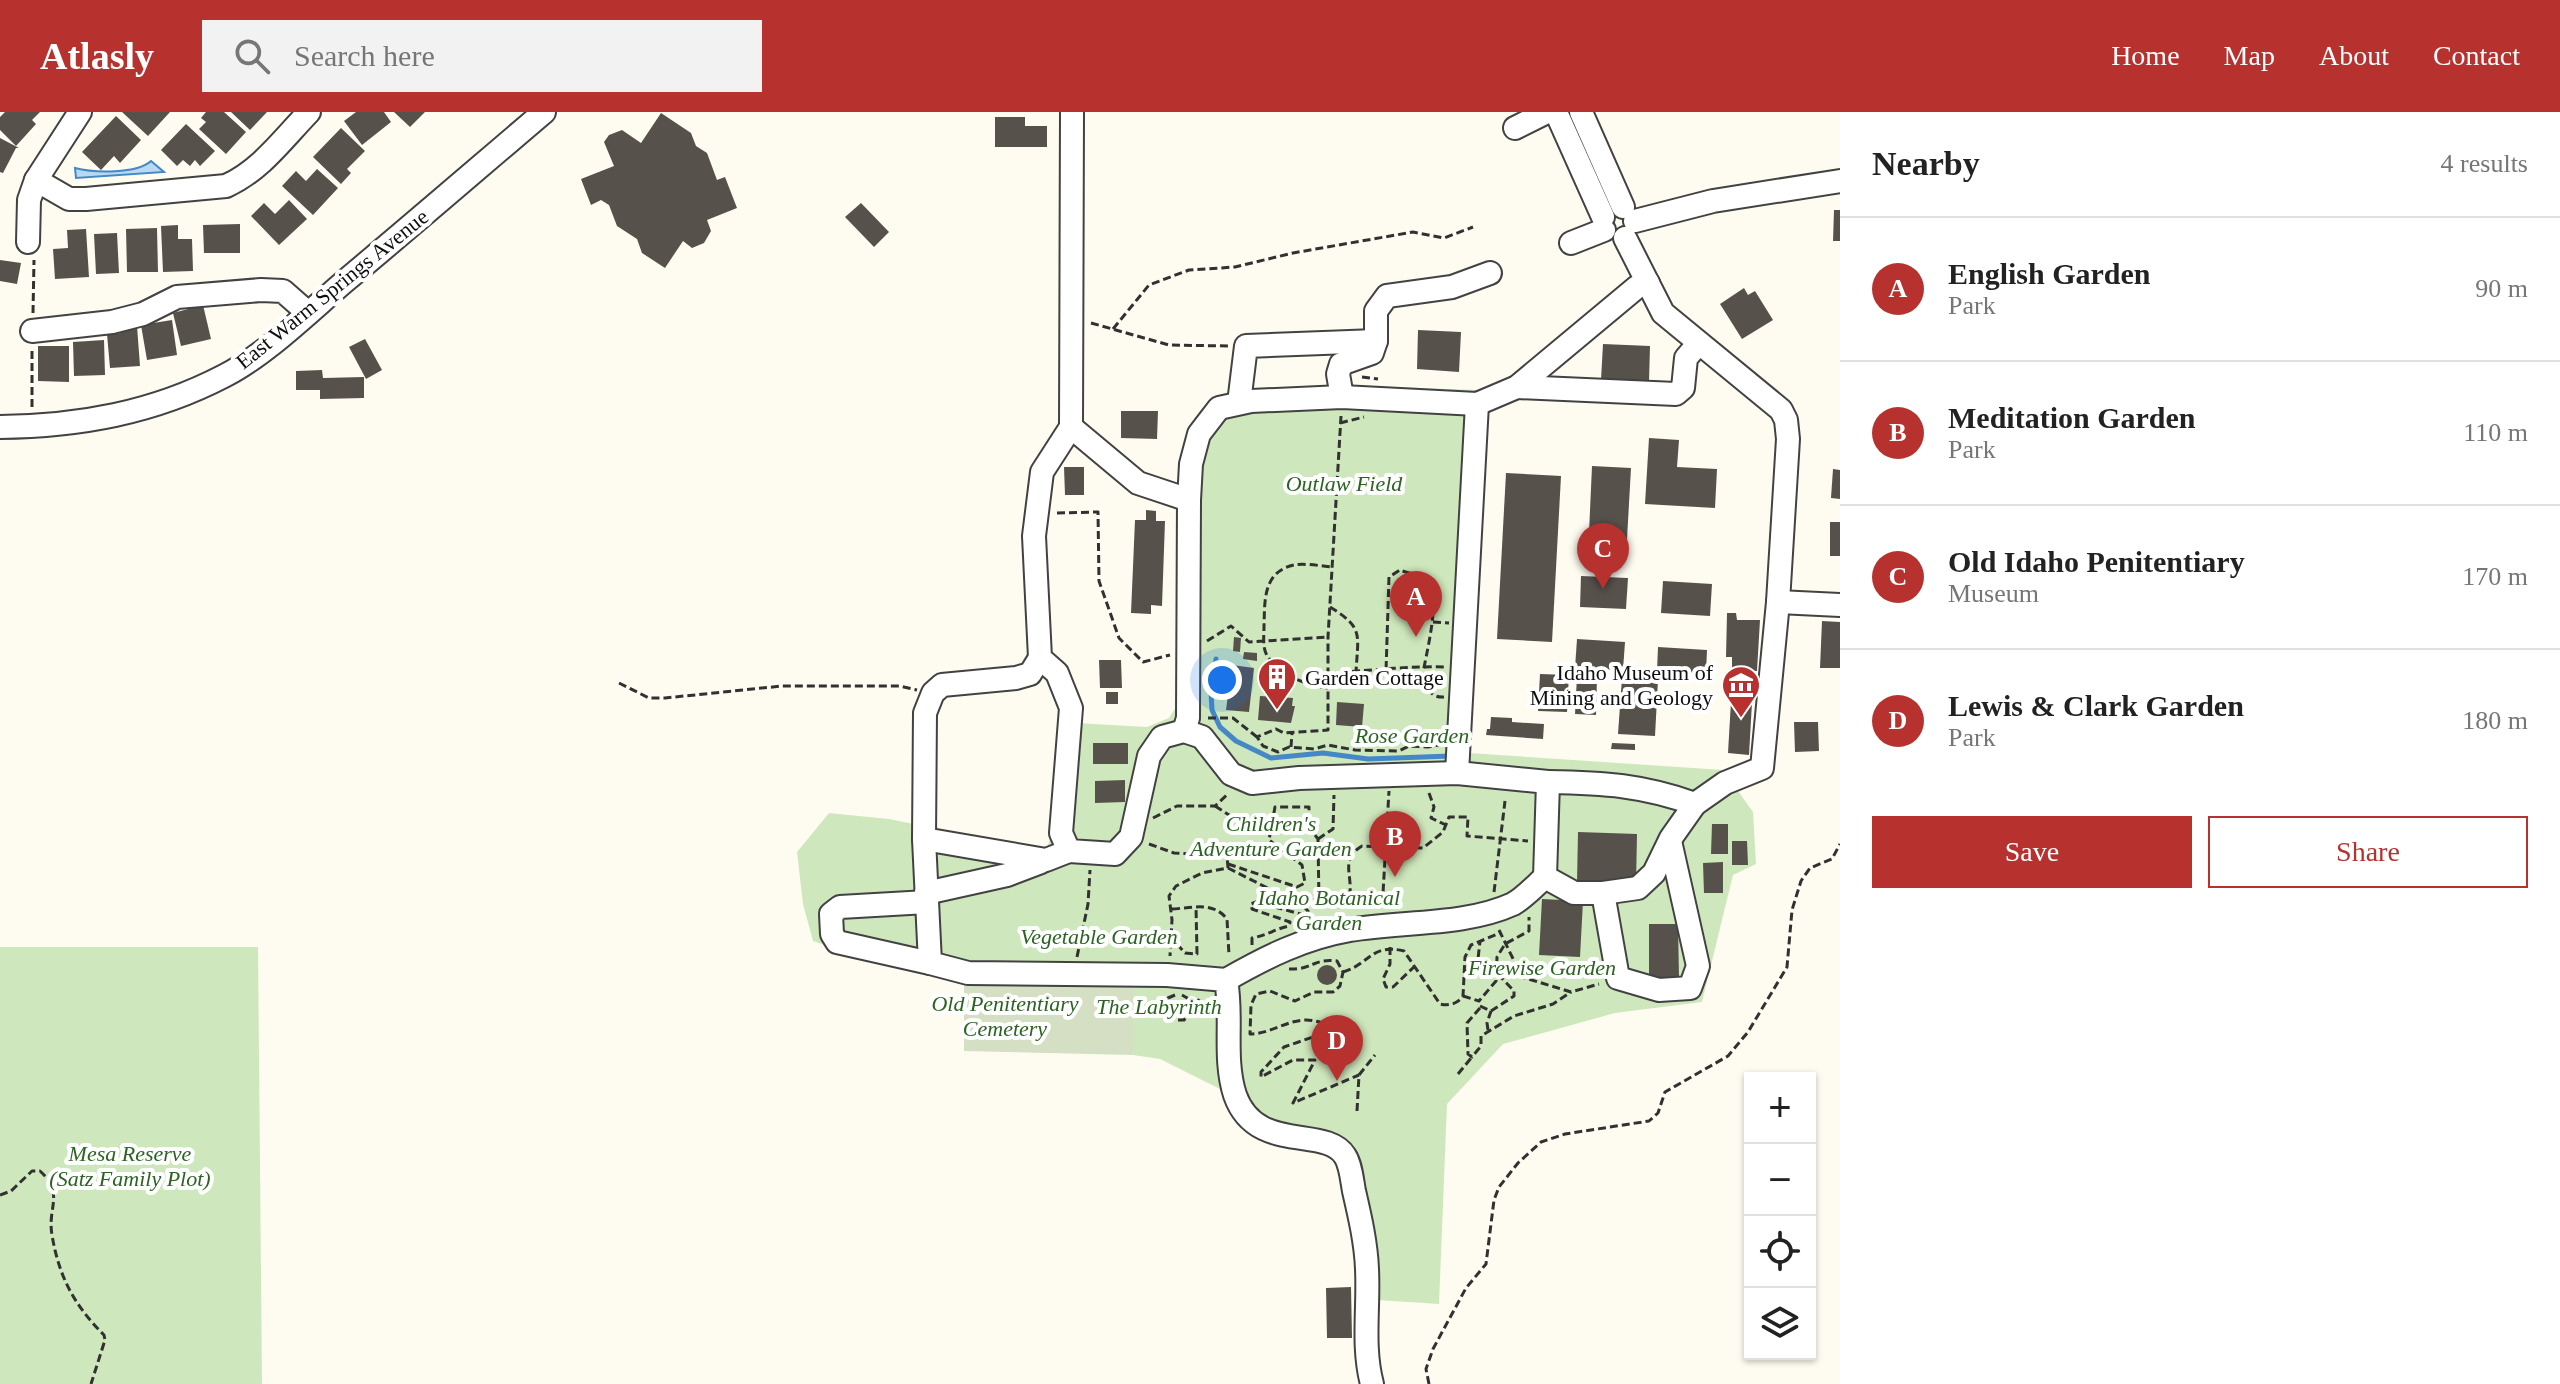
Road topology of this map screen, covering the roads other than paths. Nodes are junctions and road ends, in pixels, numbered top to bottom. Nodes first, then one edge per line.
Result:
1 (80, 112) edge
2 (309, 112) edge
3 (544, 112) edge
4 (1072, 112) edge
5 (1547, 112) edge
6 (1556, 112) edge
7 (1581, 112) edge
8 (1515, 128) dead end
9 (36, 180) junction
10 (1840, 181) edge
11 (1618, 223) junction
12 (28, 242) dead end
13 (1571, 243) dead end
14 (1490, 273) dead end
15 (1648, 283) junction
16 (308, 313) junction
17 (32, 331) dead end
18 (1376, 341) junction
19 (1699, 343) junction
20 (1517, 387) junction
21 (1342, 397) junction
22 (1239, 403) junction
23 (1477, 404) junction
24 (0, 427) edge
25 (1071, 427) junction
26 (1189, 500) junction
27 (1778, 602) junction
28 (1840, 605) edge
29 (1040, 658) junction
30 (1186, 725) junction
31 (1457, 773) junction
32 (1548, 782) junction
33 (1695, 804) junction
34 (924, 839) junction
35 (1670, 841) junction
36 (1080, 852) junction
37 (1046, 860) junction
38 (1545, 877) junction
39 (1603, 893) junction
40 (927, 897) junction
41 (930, 963) junction
42 (1232, 977) junction
43 (1372, 1384) edge

1 - 9 street
2 - 9 street
3 - 16 street, East Warm Springs Avenue
4 - 25 street
5 - 8 street
6 - 11 street
7 - 11 street
9 - 12 street
10 - 11 street
11 - 13 street
11 - 15 street
14 - 18 street
15 - 19 street
15 - 20 street
16 - 17 street
16 - 24 street, East Warm Springs Avenue
18 - 21 street
18 - 22 street
19 - 20 street
19 - 27 street
20 - 23 street
21 - 22 street
21 - 23 street
22 - 26 street
23 - 31 street
25 - 26 street
25 - 29 street
26 - 30 street
27 - 28 street
27 - 33 street
29 - 34 street
29 - 36 street
30 - 31 street
30 - 36 street
31 - 32 street
32 - 33 street
32 - 38 street
33 - 35 street
34 - 37 street
34 - 40 street
35 - 39 street
35 - 39 street
36 - 37 street
37 - 40 street
38 - 39 street
38 - 42 street
40 - 41 street
40 - 41 street
41 - 42 street
42 - 43 street

